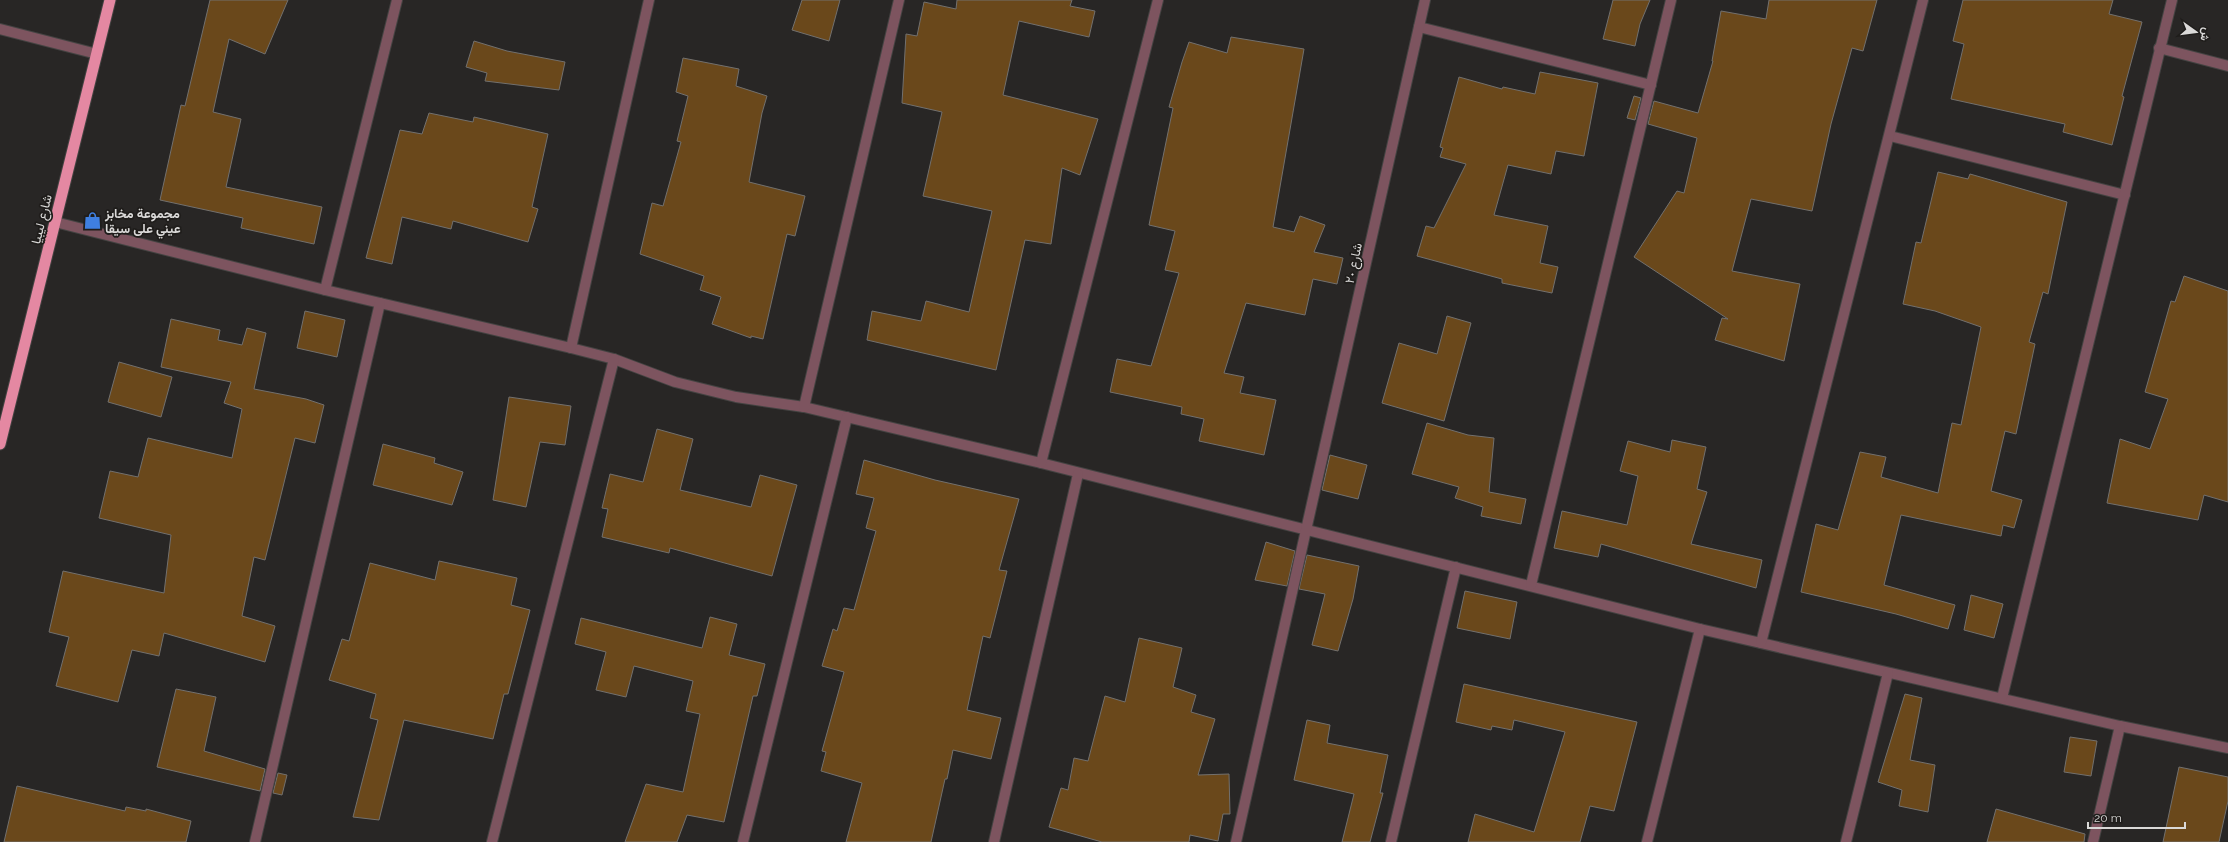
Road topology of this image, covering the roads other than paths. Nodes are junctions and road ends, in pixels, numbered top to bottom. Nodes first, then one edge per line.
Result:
1 (110, 0) edge
2 (397, 0) edge
3 (649, 0) edge
4 (899, 0) edge
5 (1158, 0) edge
6 (1425, 0) edge
7 (1671, 0) edge
8 (1923, 0) edge
9 (2172, 0) edge
10 (1419, 27) junction
11 (0, 29) edge
12 (2159, 48) junction
13 (97, 54) junction
14 (2228, 66) edge
15 (1651, 85) junction
16 (1890, 136) junction
17 (2125, 195) junction
18 (55, 222) junction
19 (325, 290) junction
20 (380, 303) junction
21 (571, 348) junction
22 (614, 359) junction
23 (804, 407) junction
24 (847, 417) junction
25 (0, 444) edge
26 (1041, 463) junction
27 (1078, 474) junction
28 (1307, 531) junction
29 (1456, 567) junction
30 (1531, 585) junction
31 (1700, 629) junction
32 (1760, 643) junction
33 (1888, 673) junction
34 (2002, 698) junction
35 (2120, 726) junction
36 (2228, 748) edge
37 (255, 842) edge
38 (492, 842) edge
39 (743, 842) edge
40 (994, 842) edge
41 (1236, 842) edge
42 (1391, 842) edge
43 (1647, 842) edge
44 (1846, 842) edge
45 (2093, 842) edge

1 - 13 highway, شارع ليبيا
2 - 19 street
3 - 21 street
4 - 23 street
5 - 26 street
6 - 10 street, شارع ٢٠
7 - 15 street
8 - 16 street
9 - 12 street
10 - 15 street
10 - 28 street, شارع ٢٠
11 - 13 street
12 - 14 street
12 - 17 street
13 - 18 highway, شارع ليبيا
15 - 30 street
16 - 17 street
16 - 32 street
17 - 34 street
18 - 19 street
18 - 25 highway, شارع ليبيا
19 - 20 street
20 - 21 street
20 - 37 street
21 - 22 street
22 - 23 street
22 - 38 street
23 - 24 street
24 - 26 street
24 - 39 street
26 - 27 street
27 - 28 street
27 - 40 street
28 - 29 street
28 - 41 street, شارع ٢٠
29 - 30 street
29 - 42 street
30 - 31 street
31 - 32 street
31 - 43 street
32 - 33 street
33 - 34 street
33 - 44 street
34 - 35 street
35 - 36 street
35 - 45 street

